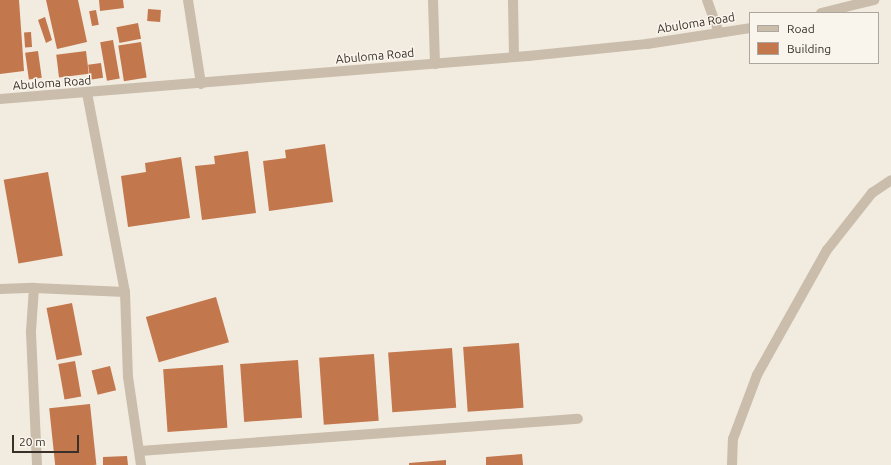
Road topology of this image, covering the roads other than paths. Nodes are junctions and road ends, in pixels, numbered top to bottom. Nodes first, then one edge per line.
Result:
1 (188, 0) edge
2 (433, 0) edge
3 (513, 0) edge
4 (707, 0) edge
5 (874, 0) edge
6 (825, 12) edge
7 (749, 28) edge
8 (719, 33) junction
9 (514, 58) junction
10 (435, 64) junction
11 (201, 84) junction
12 (87, 93) junction
13 (0, 99) edge
14 (891, 180) edge
15 (0, 288) edge
16 (34, 288) junction
17 (125, 292) junction
18 (578, 419) dead end
19 (140, 451) junction
20 (37, 465) edge
21 (141, 465) edge
22 (732, 465) edge

1 - 11 street
2 - 10 street
3 - 9 street
4 - 8 street
5 - 6 street
7 - 8 street, Abuloma Road
8 - 9 street, Abuloma Road
9 - 10 street, Abuloma Road
10 - 11 street, Abuloma Road
11 - 12 street, Abuloma Road
12 - 13 street, Abuloma Road
12 - 17 street
14 - 22 street
15 - 16 street
16 - 17 street
16 - 20 street
17 - 19 street
18 - 19 street
19 - 21 street

